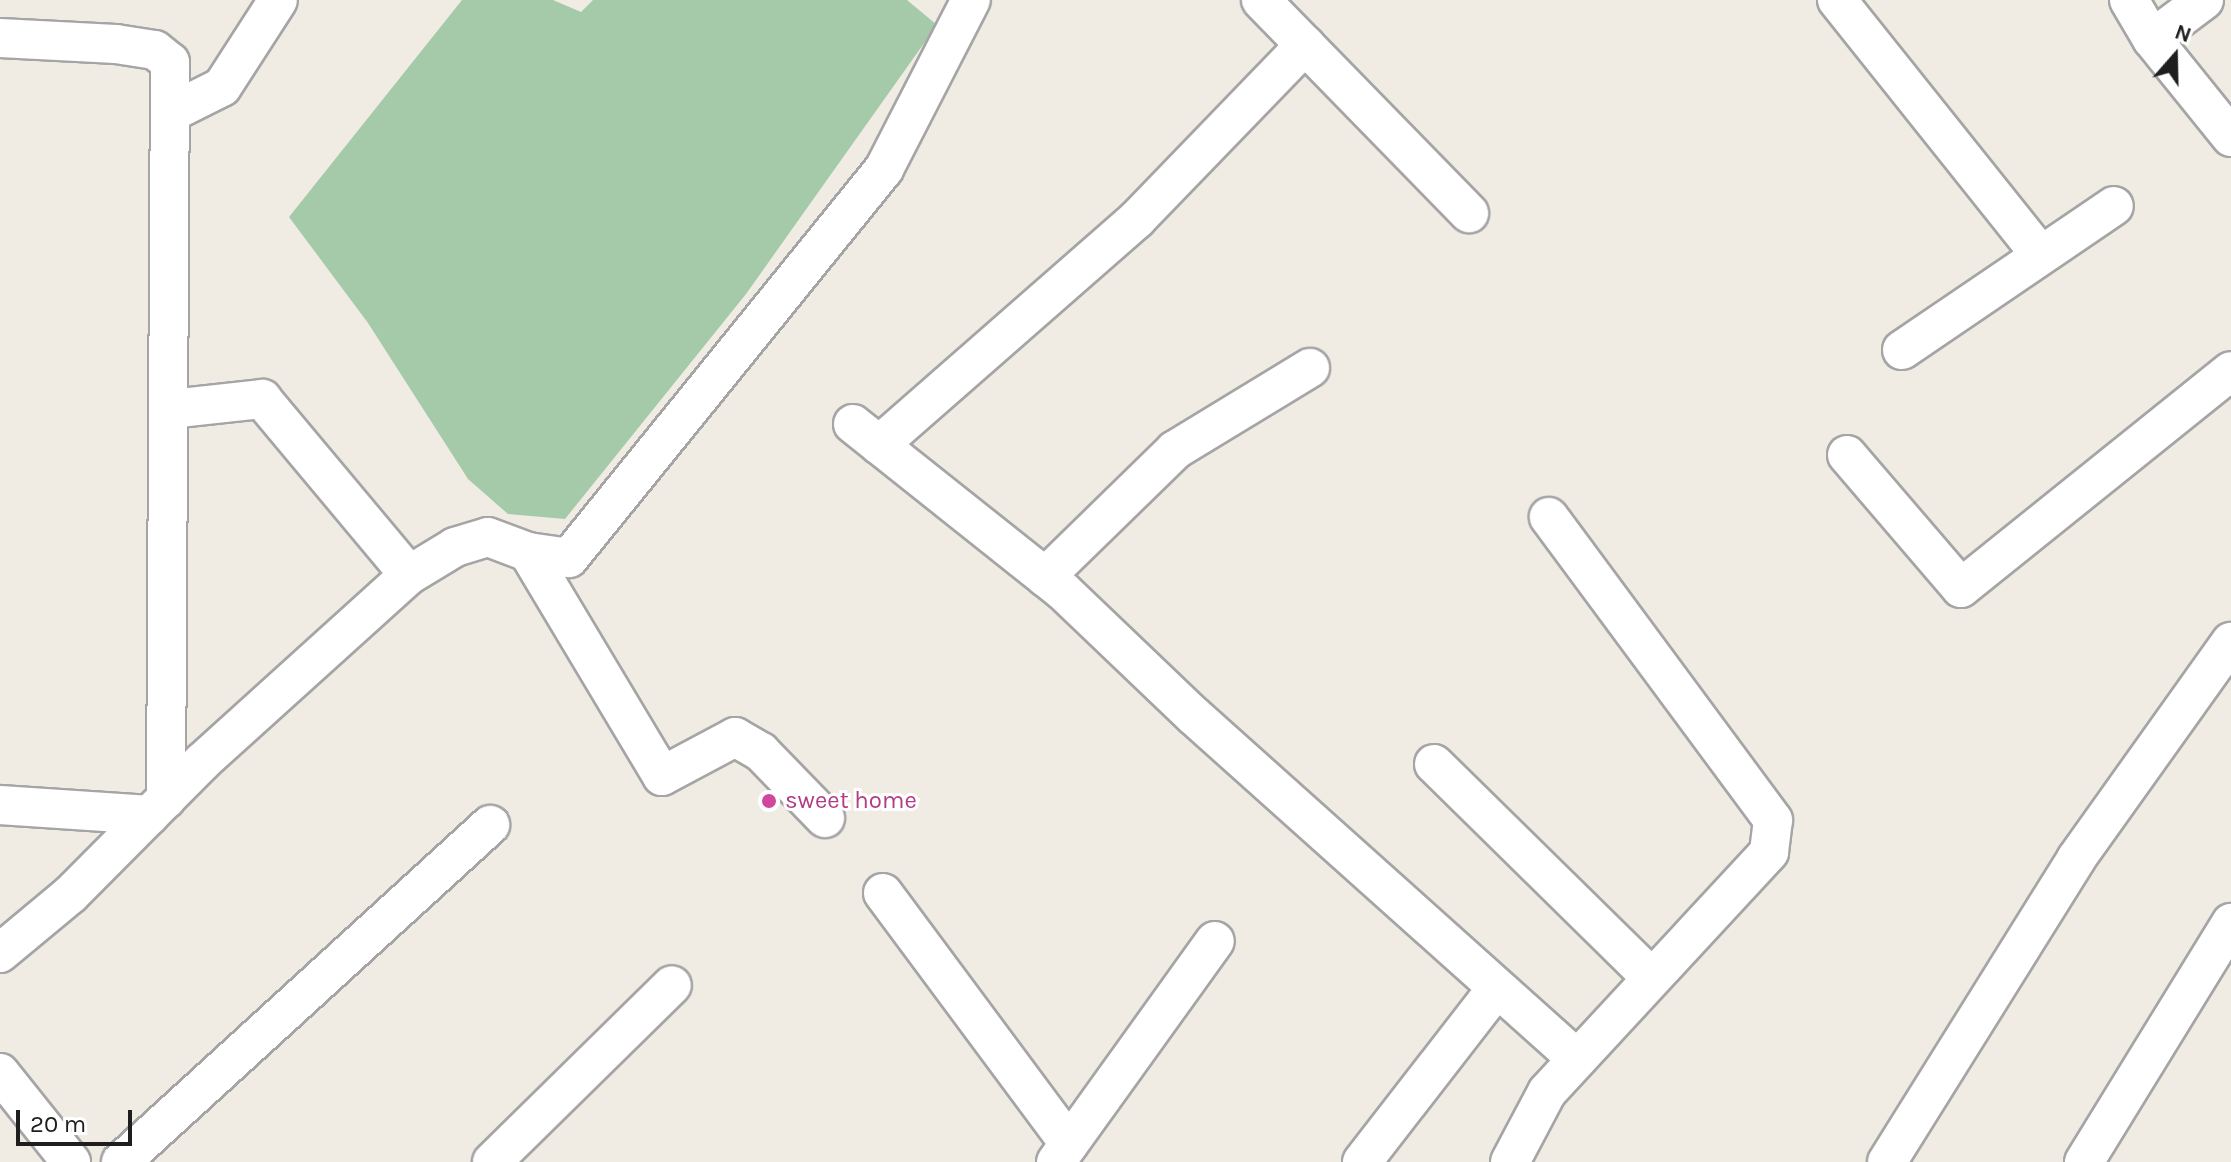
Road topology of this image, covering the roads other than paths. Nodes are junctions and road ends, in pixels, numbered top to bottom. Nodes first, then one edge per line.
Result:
1 (278, 0) edge
2 (971, 0) edge
3 (1261, 0) edge
4 (1837, 0) edge
5 (2129, 0) edge
6 (2204, 0) edge
7 (0, 38) edge
8 (2152, 39) junction
9 (1305, 45) junction
10 (170, 113) junction
11 (2231, 137) edge
12 (2114, 206) dead end
13 (1469, 213) dead end
14 (2039, 253) junction
15 (1902, 350) dead end
16 (1310, 368) dead end
17 (2231, 371) edge
18 (170, 409) junction
19 (1847, 455) dead end
20 (1549, 517) dead end
21 (528, 552) junction
22 (409, 575) junction
23 (1045, 577) junction
24 (2231, 642) edge
25 (1434, 764) dead end
26 (0, 805) edge
27 (158, 807) junction
28 (825, 818) dead end
29 (490, 825) dead end
30 (883, 893) dead end
31 (2231, 923) edge
32 (1215, 941) dead end
33 (0, 953) edge
34 (1651, 977) junction
35 (672, 985) dead end
36 (1497, 988) junction
37 (1577, 1059) junction
38 (0, 1073) edge
39 (1063, 1152) edge
40 (71, 1162) edge
41 (121, 1162) edge
42 (492, 1162) edge
43 (1362, 1162) edge
44 (1510, 1162) edge
45 (1887, 1162) edge
46 (2084, 1162) edge

1 - 10 street
2 - 21 street
3 - 9 street
4 - 14 street
5 - 8 street
6 - 8 street
7 - 10 street
8 - 11 street
9 - 13 street
9 - 23 street
10 - 18 street
12 - 14 street
14 - 15 street
16 - 23 street
17 - 19 street
18 - 22 street
18 - 27 street
20 - 34 street
21 - 22 street
21 - 28 street
22 - 27 street
23 - 36 street
24 - 45 street
25 - 34 street
26 - 27 street
27 - 33 street
29 - 41 street
30 - 39 street
31 - 46 street
32 - 39 street
34 - 37 street
35 - 42 street
36 - 37 street
36 - 43 street
37 - 44 street
38 - 40 street

